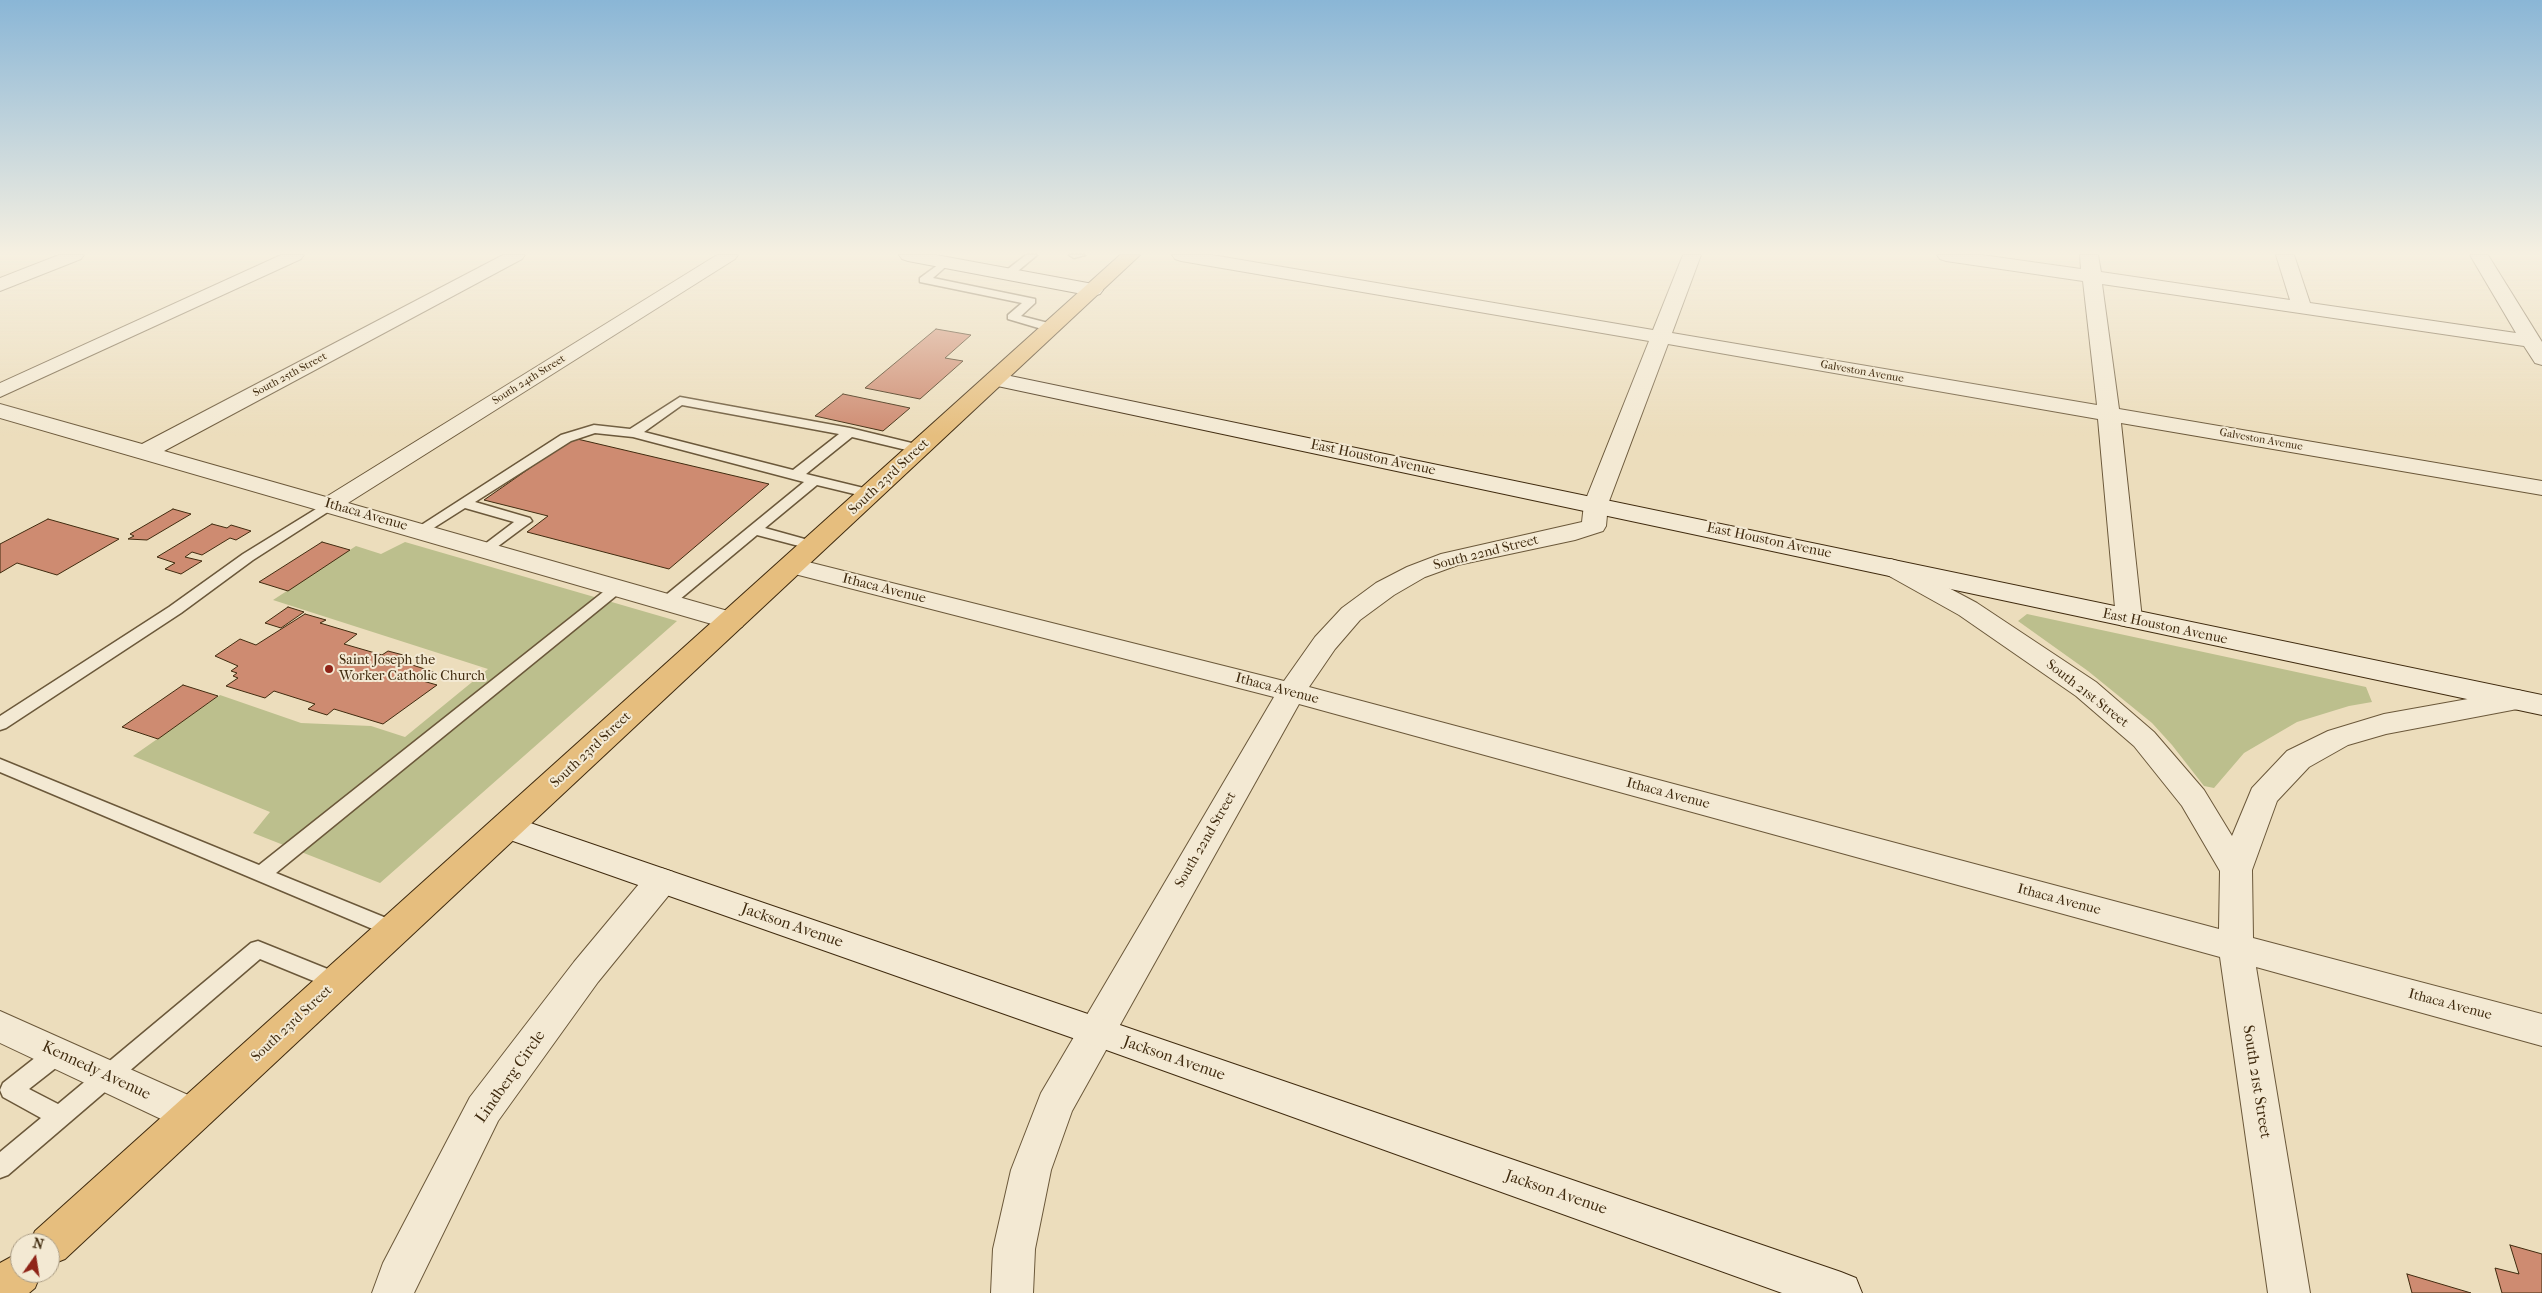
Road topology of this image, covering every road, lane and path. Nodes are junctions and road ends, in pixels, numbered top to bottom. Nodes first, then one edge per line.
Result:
1 (164, 315) edge
2 (402, 315) edge
3 (632, 315) edge
4 (1014, 315) edge
5 (1066, 315) edge
6 (1534, 315) edge
7 (1669, 315) edge
8 (2096, 315) edge
9 (2357, 315) edge
10 (2515, 315) edge
11 (1052, 328) junction
12 (1661, 337) junction
13 (2531, 342) junction
14 (2542, 359) edge
15 (996, 379) junction
16 (0, 391) edge
17 (0, 411) edge
18 (2109, 414) junction
19 (850, 432) junction
20 (633, 433) junction
21 (919, 449) junction
22 (143, 453) junction
23 (796, 475) junction
24 (814, 480) junction
25 (2542, 488) edge
26 (871, 494) junction
27 (462, 503) junction
28 (1596, 504) junction
29 (329, 505) junction
30 (754, 530) junction
31 (420, 531) junction
32 (484, 550) junction
33 (803, 556) junction
34 (1891, 567) junction
35 (617, 588) junction
36 (667, 602) junction
37 (2129, 619) junction
38 (732, 621) junction
39 (1291, 692) junction
40 (2530, 703) edge
41 (0, 724) edge
42 (0, 765) edge
43 (506, 827) junction
44 (2236, 870) junction
45 (260, 875) junction
46 (661, 881) junction
47 (394, 930) junction
48 (2236, 948) junction
49 (338, 982) junction
50 (0, 1026) edge
51 (2542, 1030) edge
52 (1097, 1031) junction
53 (58, 1053) junction
54 (106, 1076) junction
55 (192, 1115) junction
56 (60, 1116) junction
57 (0, 1167) edge
58 (60, 1237) edge
59 (392, 1293) edge
60 (1012, 1293) edge
61 (1841, 1293) edge
62 (2289, 1293) edge

1 - 16 street
2 - 22 street, South 25th Street
3 - 29 street, South 24th Street
4 - 11 lane
5 - 11 main road, South 23rd Street
6 - 12 street, Galveston Avenue
7 - 12 street, South 22nd Street
8 - 18 street
9 - 13 street
10 - 13 street
11 - 15 main road, South 23rd Street
12 - 18 street, Galveston Avenue
12 - 28 street, South 22nd Street
13 - 14 street
15 - 21 main road, South 23rd Street
15 - 28 street, East Houston Avenue
17 - 22 street, Ithaca Avenue
18 - 25 street, Galveston Avenue
18 - 37 street
19 - 20 lane
19 - 21 lane
19 - 23 lane
20 - 23 lane
20 - 27 lane
21 - 26 main road, South 23rd Street
22 - 29 street, Ithaca Avenue
23 - 24 lane
24 - 26 lane
24 - 30 lane
26 - 33 main road, South 23rd Street
27 - 31 lane
27 - 32 lane
28 - 34 street, East Houston Avenue
28 - 39 street, South 22nd Street
29 - 31 street, Ithaca Avenue
29 - 41 lane
30 - 33 lane
30 - 36 lane
31 - 32 street, Ithaca Avenue
32 - 35 street, Ithaca Avenue
33 - 38 main road, South 23rd Street
33 - 39 street, Ithaca Avenue
34 - 37 street, East Houston Avenue
34 - 44 street, South 21st Street
35 - 36 street, Ithaca Avenue
35 - 45 lane
36 - 38 street, Ithaca Avenue
37 - 40 street, East Houston Avenue
38 - 43 main road, South 23rd Street
39 - 48 street, Ithaca Avenue
39 - 52 street, South 22nd Street
40 - 44 street, South 21st Street
42 - 45 lane
43 - 46 street, Jackson Avenue
43 - 47 main road, South 23rd Street
44 - 48 street, South 21st Street
45 - 47 lane
46 - 52 street, Jackson Avenue
46 - 59 street, Lindberg Circle
47 - 49 main road, South 23rd Street
48 - 51 street, Ithaca Avenue
48 - 62 street, South 21st Street
49 - 54 lane
49 - 55 main road, South 23rd Street
50 - 53 street, Kennedy Avenue
52 - 60 street, South 22nd Street
52 - 61 street, Jackson Avenue
53 - 54 street, Kennedy Avenue
53 - 56 lane
54 - 55 street, Kennedy Avenue
54 - 56 lane
55 - 58 main road, South 23rd Street
56 - 57 lane

